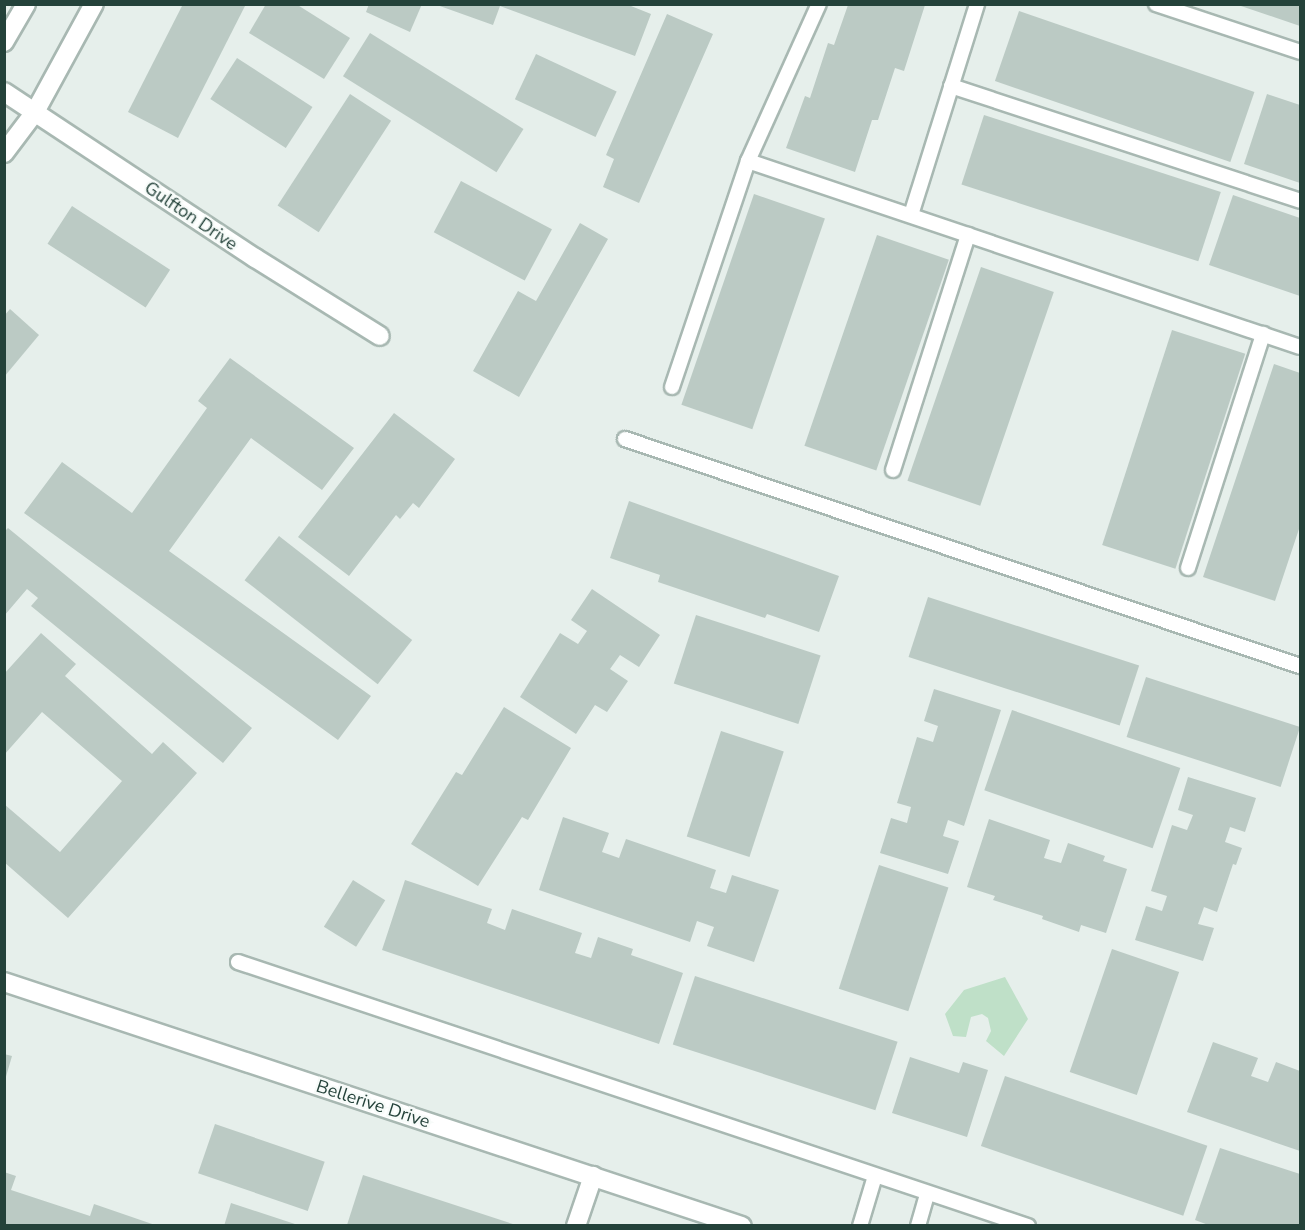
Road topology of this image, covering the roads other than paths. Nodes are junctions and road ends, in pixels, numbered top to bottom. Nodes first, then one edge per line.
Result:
1 (26, 4) edge
2 (94, 4) edge
3 (819, 4) edge
4 (976, 4) edge
5 (1156, 4) edge
6 (4, 42) edge
7 (1300, 52) edge
8 (951, 86) junction
9 (4, 92) edge
10 (34, 112) junction
11 (4, 153) edge
12 (748, 161) junction
13 (1300, 201) edge
14 (911, 215) junction
15 (968, 235) junction
16 (1263, 334) junction
17 (380, 336) dead end
18 (1300, 346) edge
19 (672, 387) dead end
20 (625, 439) dead end
21 (893, 470) dead end
22 (1188, 568) dead end
23 (1300, 666) edge
24 (238, 962) dead end
25 (4, 982) edge
26 (593, 1176) junction
27 (875, 1176) junction
28 (927, 1194) junction
29 (576, 1226) edge
30 (742, 1226) edge
31 (860, 1226) edge
32 (918, 1226) edge
33 (1028, 1226) edge

1 - 6 street
2 - 10 street
3 - 12 lane
4 - 8 lane
5 - 7 lane
8 - 13 lane
8 - 14 lane
9 - 10 street, Gulfton Drive
10 - 11 street
10 - 17 street, Gulfton Drive
12 - 14 lane
12 - 19 lane
14 - 15 lane
15 - 16 lane
15 - 21 lane
16 - 18 lane
16 - 22 lane
20 - 23 lane
24 - 27 lane
25 - 26 street, Bellerive Drive
26 - 29 street
26 - 30 street, Bellerive Drive
27 - 28 lane
27 - 31 lane
28 - 32 lane
28 - 33 lane

